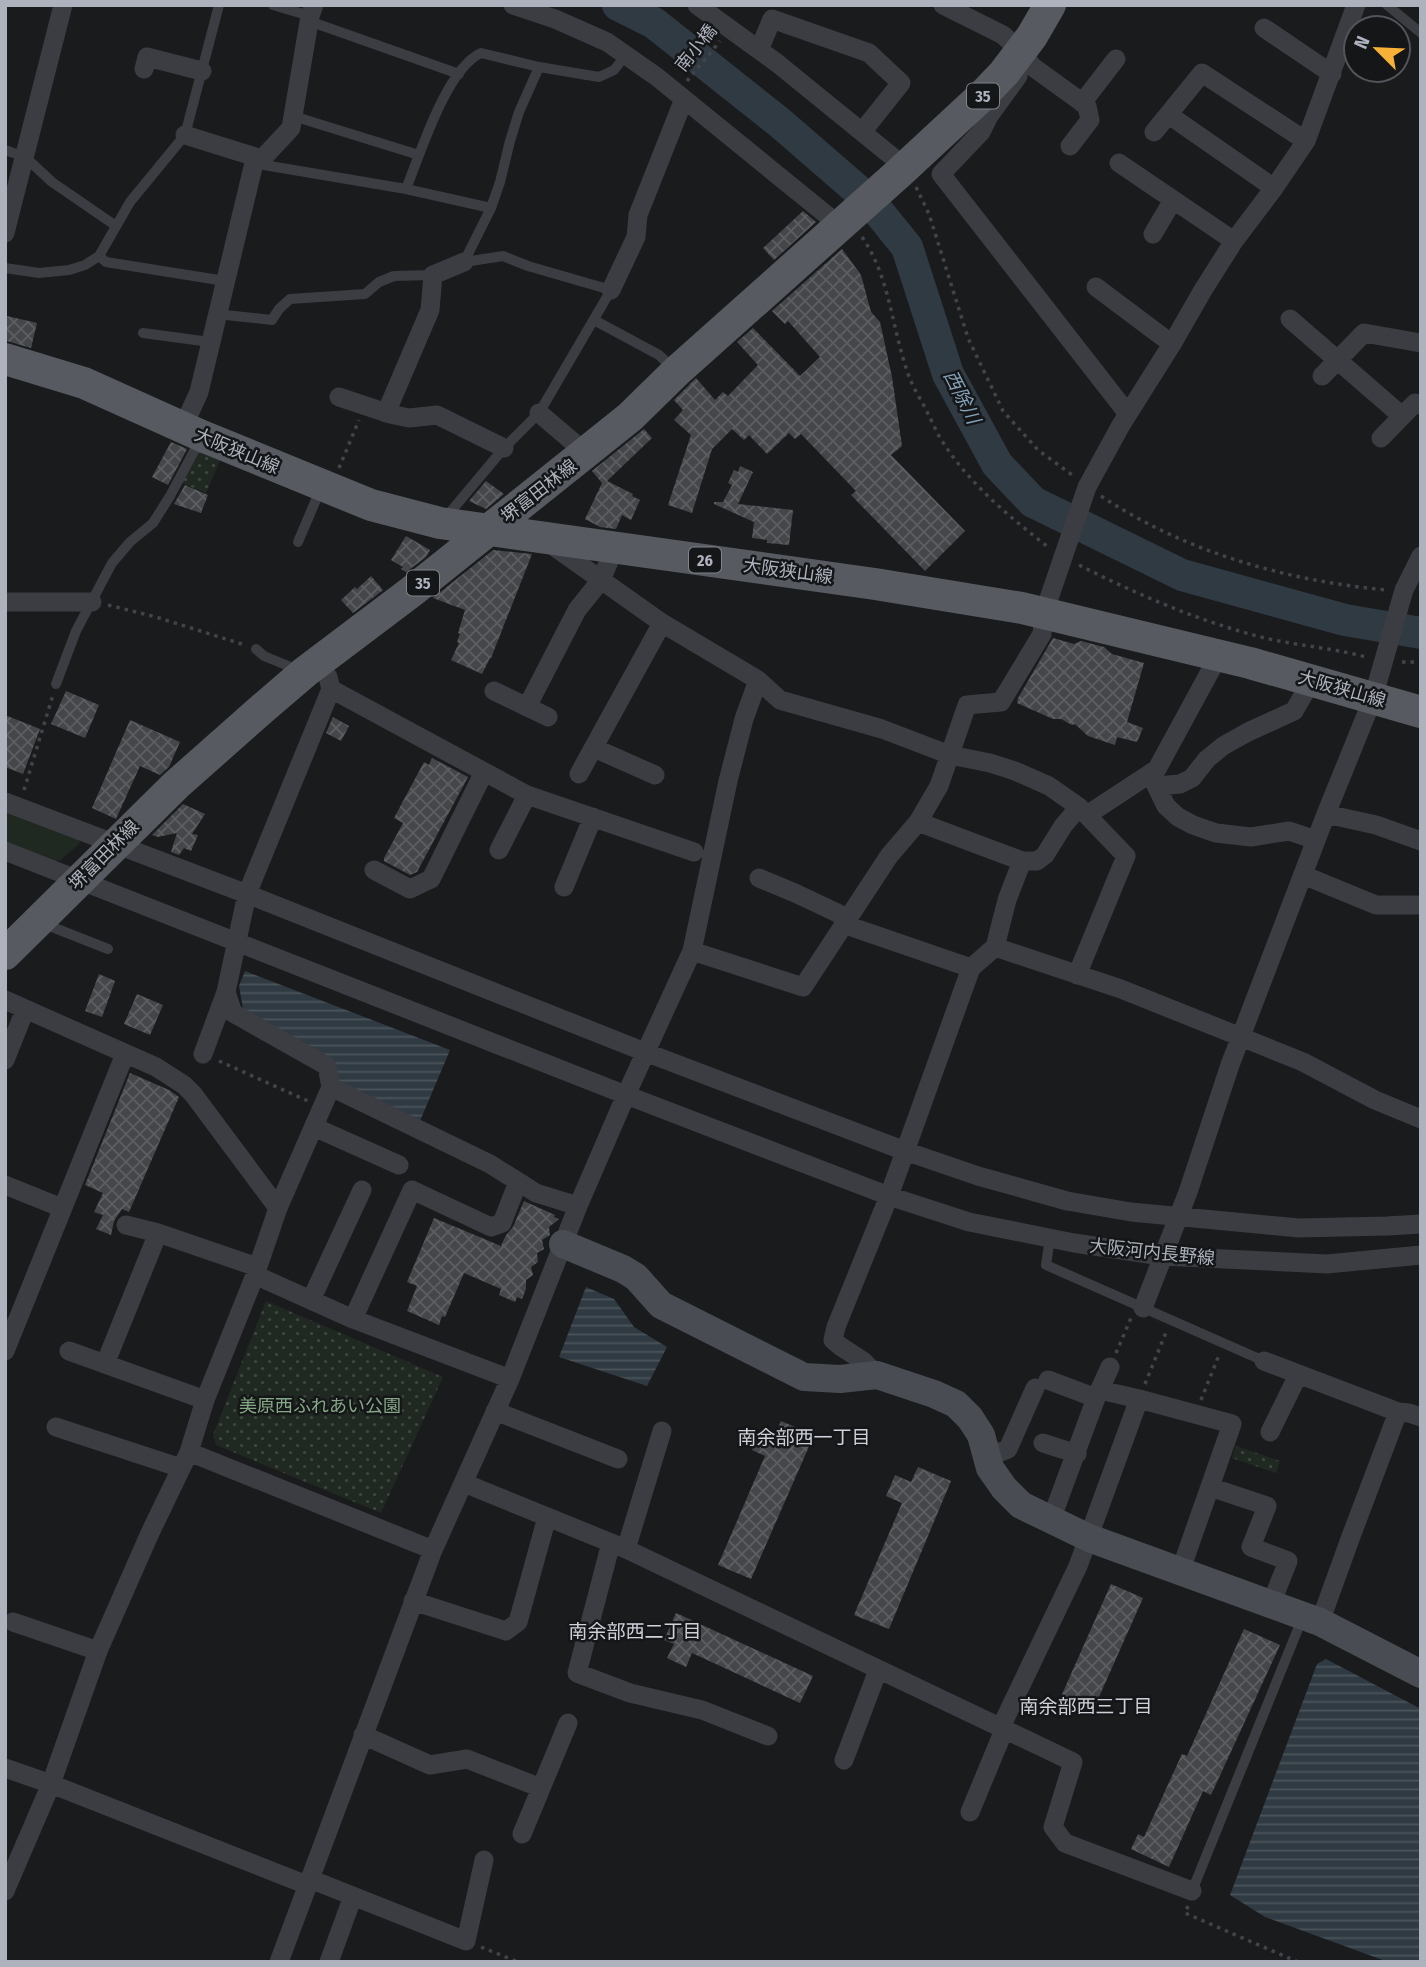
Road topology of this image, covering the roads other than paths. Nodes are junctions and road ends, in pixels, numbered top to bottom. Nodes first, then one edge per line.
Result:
1 (63, 5) edge
2 (219, 5) edge
3 (273, 5) edge
4 (513, 5) edge
5 (697, 5) edge
6 (943, 5) edge
7 (1050, 5) edge
8 (1356, 5) edge
9 (1387, 5) edge
10 (311, 14) edge
11 (1264, 28) dead end
12 (1421, 33) edge
13 (759, 50) junction
14 (626, 55) junction
15 (1025, 57) junction
16 (1116, 59) dead end
17 (539, 67) junction
18 (144, 69) dead end
19 (202, 71) junction
20 (459, 74) junction
21 (1332, 74) junction
22 (684, 92) junction
23 (1082, 103) junction
24 (1169, 115) junction
25 (293, 116) junction
26 (862, 132) junction
27 (1154, 132) dead end
28 (184, 135) junction
29 (1306, 141) junction
30 (1070, 146) dead end
31 (5, 149) edge
32 (419, 155) junction
33 (25, 157) junction
34 (258, 161) junction
35 (1119, 163) dead end
36 (902, 170) junction
37 (1274, 188) junction
38 (406, 189) junction
39 (1173, 200) junction
40 (491, 208) junction
41 (843, 221) junction
42 (116, 226) junction
43 (5, 233) edge
44 (1153, 234) dead end
45 (1234, 242) junction
46 (99, 256) junction
47 (464, 262) junction
48 (5, 268) edge
49 (433, 275) junction
50 (225, 281) junction
51 (1096, 287) dead end
52 (611, 290) junction
53 (216, 314) junction
54 (1290, 319) dead end
55 (594, 320) junction
56 (143, 333) dead end
57 (210, 342) junction
58 (1421, 343) edge
59 (1172, 344) junction
60 (5, 359) edge
61 (1336, 359) junction
62 (677, 371) junction
63 (1322, 376) dead end
64 (339, 397) dead end
65 (1421, 405) edge
66 (386, 413) junction
67 (539, 413) junction
68 (1128, 414) junction
69 (1402, 416) junction
70 (193, 432) junction
71 (1381, 438) dead end
72 (504, 448) junction
73 (586, 453) junction
74 (326, 488) junction
75 (440, 523) junction
76 (488, 530) junction
77 (539, 536) junction
78 (298, 542) dead end
79 (615, 547) junction
80 (1421, 556) edge
81 (601, 580) junction
82 (1409, 592) edge
83 (92, 600) junction
84 (5, 602) edge
85 (1044, 612) junction
86 (662, 623) junction
87 (256, 649) road end
88 (1219, 656) junction
89 (318, 675) junction
90 (1312, 680) junction
91 (758, 681) junction
92 (56, 684) road end
93 (495, 691) dead end
94 (1373, 698) junction
95 (527, 707) junction
96 (1421, 712) edge
97 (548, 717) dead end
98 (594, 748) junction
99 (950, 755) junction
100 (484, 772) junction
101 (579, 774) dead end
102 (655, 775) dead end
103 (1154, 780) junction
104 (527, 794) junction
105 (5, 802) edge
106 (1083, 811) junction
107 (1326, 814) junction
108 (593, 817) junction
109 (918, 822) junction
110 (1316, 840) junction
111 (1421, 841) edge
112 (115, 844) junction
113 (499, 850) dead end
114 (5, 852) edge
115 (694, 852) dead end
116 (1022, 861) junction
117 (374, 870) dead end
118 (1303, 875) junction
119 (759, 878) dead end
120 (78, 881) junction
121 (564, 887) dead end
122 (247, 894) junction
123 (1421, 905) edge
124 (845, 921) junction
125 (38, 922) junction
126 (237, 942) junction
127 (995, 947) junction
128 (108, 949) dead end
129 (692, 951) junction
130 (5, 954) edge
131 (971, 968) junction
132 (1077, 975) junction
133 (226, 992) junction
134 (5, 1000) edge
135 (25, 1010) junction
136 (1241, 1037) junction
137 (645, 1052) junction
138 (125, 1054) junction
139 (203, 1054) road end
140 (5, 1060) edge
141 (331, 1087) junction
142 (626, 1095) junction
143 (1421, 1119) edge
144 (314, 1127) junction
145 (905, 1151) junction
146 (399, 1166) dead end
147 (518, 1182) junction
148 (5, 1185) edge
149 (362, 1190) dead end
150 (889, 1196) junction
151 (578, 1206) junction
152 (62, 1208) junction
153 (278, 1208) junction
154 (1178, 1216) junction
155 (1421, 1224) edge
156 (126, 1225) dead end
157 (158, 1233) junction
158 (1050, 1238) junction
159 (563, 1244) junction
160 (1421, 1255) edge
161 (1162, 1256) junction
162 (256, 1271) junction
163 (311, 1300) junction
164 (1140, 1306) junction
165 (353, 1319) junction
166 (5, 1351) edge
167 (69, 1351) dead end
168 (1264, 1361) joint
169 (105, 1364) junction
170 (1110, 1367) road end
171 (877, 1375) junction
172 (1298, 1375) junction
173 (510, 1379) junction
174 (1098, 1394) junction
175 (1139, 1399) junction
176 (205, 1400) junction
177 (495, 1411) junction
178 (1398, 1412) junction
179 (1421, 1417) edge
180 (56, 1427) dead end
181 (662, 1432) dead end
182 (1270, 1432) dead end
183 (1043, 1443) dead end
184 (1077, 1454) junction
185 (987, 1457) junction
186 (185, 1460) junction
187 (618, 1460) dead end
188 (464, 1483) junction
189 (1210, 1487) junction
190 (547, 1517) junction
191 (1051, 1520) junction
192 (1089, 1538) junction
193 (618, 1546) junction
194 (433, 1549) junction
195 (1180, 1572) junction
196 (413, 1601) junction
197 (1271, 1604) junction
198 (1312, 1619) junction
199 (13, 1622) dead end
200 (98, 1651) junction
201 (878, 1670) junction
202 (1421, 1674) edge
203 (560, 1728) dead end
204 (1002, 1729) junction
205 (363, 1735) junction
206 (768, 1736) dead end
207 (844, 1760) dead end
208 (5, 1768) edge
209 (51, 1784) junction
210 (541, 1788) junction
211 (970, 1812) dead end
212 (522, 1834) dead end
213 (484, 1860) dead end
214 (309, 1882) junction
215 (5, 1891) edge
216 (1192, 1891) joint
217 (353, 1896) junction
218 (279, 1962) edge
219 (329, 1962) edge

1 - 33 street
2 - 19 lane
3 - 10 lane
4 - 14 street
5 - 13 street
6 - 15 street
7 - 15 main road, 堺富田林線 / 35
8 - 21 street
9 - 12 lane
10 - 20 lane
10 - 25 street
11 - 21 street
13 - 26 street
13 - 26 street
14 - 17 lane
14 - 22 street
15 - 23 street
15 - 36 main road, 堺富田林線 / 35
15 - 68 street
16 - 23 street
17 - 20 lane
17 - 40 lane
18 - 19 street
19 - 28 lane
20 - 32 lane
21 - 29 street
22 - 41 street
22 - 52 street
23 - 30 street
24 - 27 street
24 - 29 street
24 - 37 street
25 - 32 lane
25 - 34 street
26 - 36 street
28 - 34 street
28 - 42 lane
29 - 37 street
31 - 33 lane
32 - 38 lane
33 - 42 lane
33 - 43 street
34 - 38 lane
34 - 50 street
35 - 39 street
36 - 41 main road, 堺富田林線 / 35
37 - 45 street
38 - 40 lane
39 - 44 street
39 - 45 street
40 - 47 lane
41 - 62 main road, 堺富田林線 / 35
42 - 46 lane
45 - 59 street
46 - 48 lane
46 - 50 lane
47 - 49 street
47 - 52 lane
49 - 53 lane
49 - 66 street
50 - 53 street
51 - 59 street
52 - 55 lane
53 - 57 street
54 - 61 street
55 - 62 lane
55 - 67 lane
56 - 57 lane
57 - 70 street
58 - 61 street
59 - 68 street
60 - 70 main road, 大阪狭山線 / 26
61 - 63 street
61 - 69 street
62 - 73 main road, 堺富田林線 / 35
64 - 66 street
65 - 69 street
66 - 72 street
67 - 72 lane
67 - 73 street
68 - 85 street
69 - 71 street
70 - 74 main road, 大阪狭山線 / 26
70 - 83 lane
72 - 75 lane
73 - 76 main road, 堺富田林線 / 35
74 - 75 main road, 大阪狭山線 / 26
74 - 78 lane
75 - 76 main road, 大阪狭山線 / 26
76 - 77 main road, 大阪狭山線 / 26
76 - 89 main road, 堺富田林線 / 35
77 - 79 main road, 大阪狭山線 / 26
77 - 81 street
79 - 81 street
79 - 85 main road, 大阪狭山線 / 26
80 - 82 street
81 - 86 street
81 - 95 street
82 - 94 street
83 - 84 street
83 - 92 lane
85 - 88 main road, 大阪狭山線 / 26
85 - 99 street
86 - 91 street
86 - 98 street
87 - 89 lane
88 - 90 main road, 大阪狭山線 / 26
88 - 103 street
89 - 100 street
89 - 112 main road, 堺富田林線 / 35
89 - 122 street
90 - 94 main road, 大阪狭山線 / 26
90 - 103 street
91 - 99 street
91 - 129 street
93 - 95 street
94 - 96 main road, 大阪狭山線 / 26
94 - 107 street
95 - 97 street
98 - 101 street
98 - 102 street
99 - 106 street
99 - 109 street
100 - 104 street
100 - 117 street
103 - 106 street
103 - 110 street
104 - 108 street
104 - 113 street
105 - 112 street
106 - 116 street
106 - 132 street
107 - 110 street
107 - 111 street
108 - 115 street
108 - 121 street
109 - 116 street
109 - 124 street
110 - 118 street
112 - 120 main road, 堺富田林線 / 35
112 - 122 street
114 - 120 street, 大阪河内長野線
116 - 127 street
118 - 123 street
118 - 136 street
119 - 124 street
120 - 125 main road, 堺富田林線 / 35
120 - 126 street, 大阪河内長野線
122 - 126 street
122 - 137 street
124 - 129 street
124 - 131 street
125 - 128 lane
125 - 130 main road, 堺富田林線 / 35
126 - 133 street
126 - 142 street, 大阪河内長野線
127 - 131 street
127 - 132 street
129 - 137 street
131 - 145 street
132 - 136 street
133 - 139 street
133 - 141 street
134 - 135 street
135 - 138 street
135 - 140 street
136 - 143 street
136 - 154 street
137 - 142 street
137 - 145 street
138 - 152 street
138 - 153 street
141 - 144 street
141 - 147 street
142 - 150 street, 大阪河内長野線
142 - 151 street
144 - 146 street
144 - 153 street
145 - 150 street
145 - 154 street
147 - 151 street
147 - 165 street
148 - 152 street
149 - 163 street
150 - 158 street, 大阪河内長野線
150 - 171 street
151 - 159 street
152 - 166 street
153 - 162 street
154 - 155 street
154 - 161 street
156 - 157 street
157 - 162 street
157 - 169 street
158 - 161 street, 大阪河内長野線
158 - 164 lane
159 - 171 street
159 - 173 street
160 - 161 street, 大阪河内長野線
161 - 164 street
162 - 163 street
162 - 176 street
163 - 165 street
164 - 168 lane
165 - 173 street
167 - 169 street
168 - 172 street
169 - 176 street
170 - 174 street
171 - 185 street
172 - 178 street
172 - 182 street
173 - 177 street
174 - 175 street
174 - 184 street
174 - 185 street
175 - 189 street
175 - 192 street
176 - 186 street
177 - 187 street
177 - 188 street
178 - 179 street
178 - 198 street
180 - 186 street
181 - 193 street
183 - 184 street
184 - 191 street
185 - 191 street
186 - 194 street
186 - 200 street
188 - 190 street
188 - 194 street
189 - 195 street
189 - 197 street
190 - 193 street
190 - 196 street
191 - 192 street
192 - 195 street
192 - 204 street
193 - 201 street
193 - 206 street
194 - 196 street
195 - 197 street
196 - 205 street
197 - 198 street
198 - 202 street
198 - 216 lane
199 - 200 street
200 - 209 street
201 - 204 street
201 - 207 street
203 - 210 street
204 - 211 street
204 - 216 street
205 - 210 street
205 - 214 street
208 - 209 street
209 - 214 street
209 - 215 street
210 - 212 street
213 - 217 street
214 - 217 street
214 - 218 street
217 - 219 street

